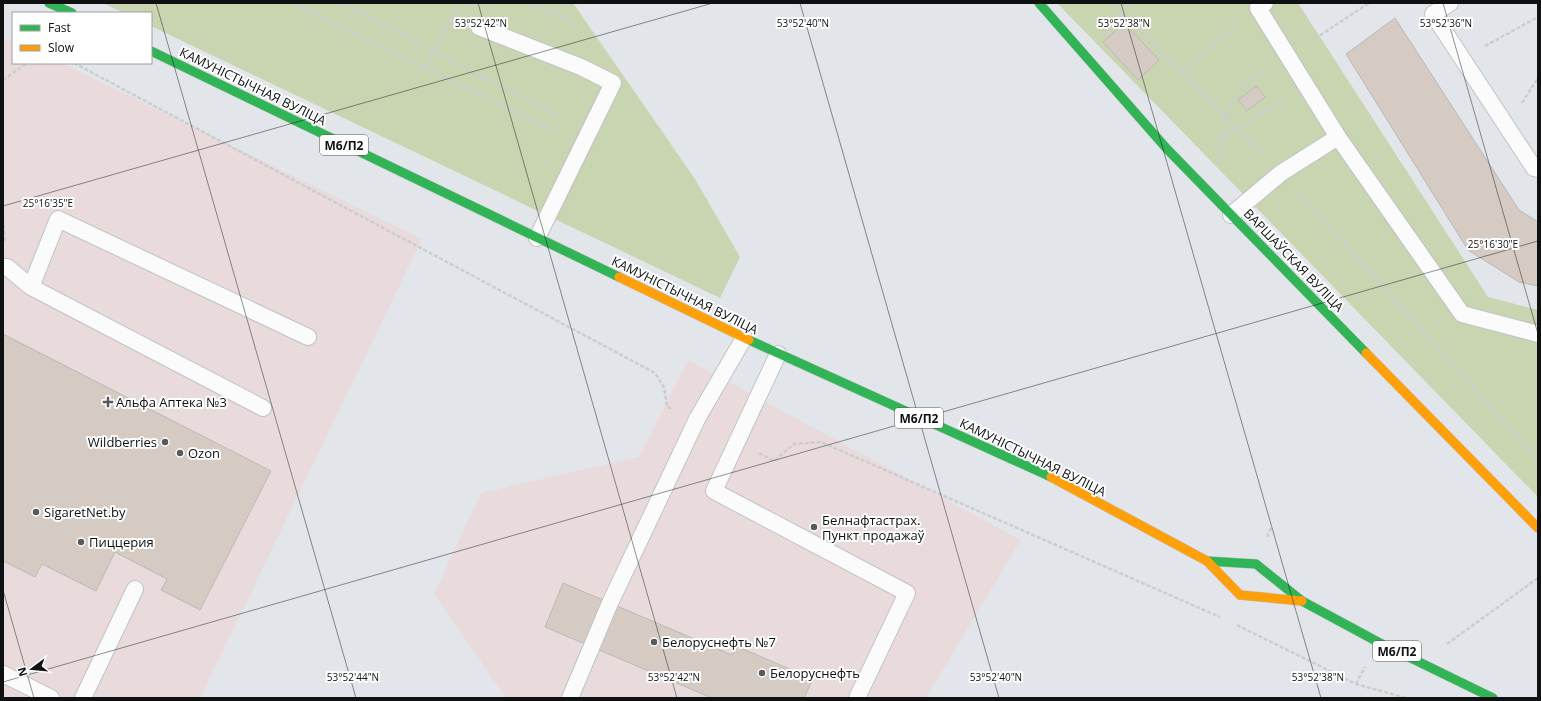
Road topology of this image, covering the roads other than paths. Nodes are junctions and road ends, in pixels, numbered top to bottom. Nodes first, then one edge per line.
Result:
1 (49, 3) edge
2 (1039, 3) edge
3 (1450, 3) edge
4 (1262, 5) edge
5 (70, 12) edge
6 (479, 27) dead end
7 (152, 51) edge
8 (1338, 137) junction
9 (1538, 169) edge
10 (1232, 215) junction
11 (537, 238) junction
12 (3, 267) edge
13 (31, 287) junction
14 (1538, 334) edge
15 (308, 337) dead end
16 (744, 338) junction
17 (778, 354) junction
18 (263, 408) dead end
19 (1538, 528) edge
20 (1207, 562) junction
21 (135, 589) dead end
22 (1302, 601) junction
23 (3, 674) edge
24 (51, 698) edge
25 (83, 698) edge
26 (570, 698) edge
27 (857, 698) edge
28 (1493, 698) edge

1 - 5 main road
2 - 10 main road, ВАРШАЎСКАЯ ВУЛІЦА
3 - 9 lane
4 - 8 lane
6 - 11 lane
7 - 11 main road, КАМУНІСТЫЧНАЯ ВУЛІЦА / М6/П2
8 - 10 lane
8 - 14 lane
10 - 19 main road, ВАРШАЎСКАЯ ВУЛІЦА
11 - 16 main road, КАМУНІСТЫЧНАЯ ВУЛІЦА / М6/П2
12 - 13 lane
13 - 15 lane
13 - 18 lane
16 - 17 main road, КАМУНІСТЫЧНАЯ ВУЛІЦА / М6/П2
16 - 26 lane
17 - 20 main road, КАМУНІСТЫЧНАЯ ВУЛІЦА / М6/П2
17 - 27 lane
20 - 22 main road, КАМУНІСТЫЧНАЯ ВУЛІЦА / М6/П2
20 - 22 main road, КАМУНІСТЫЧНАЯ ВУЛІЦА / М6/П2
21 - 25 lane
22 - 28 main road, КАМУНІСТЫЧНАЯ ВУЛІЦА / М6/П2
23 - 24 lane

